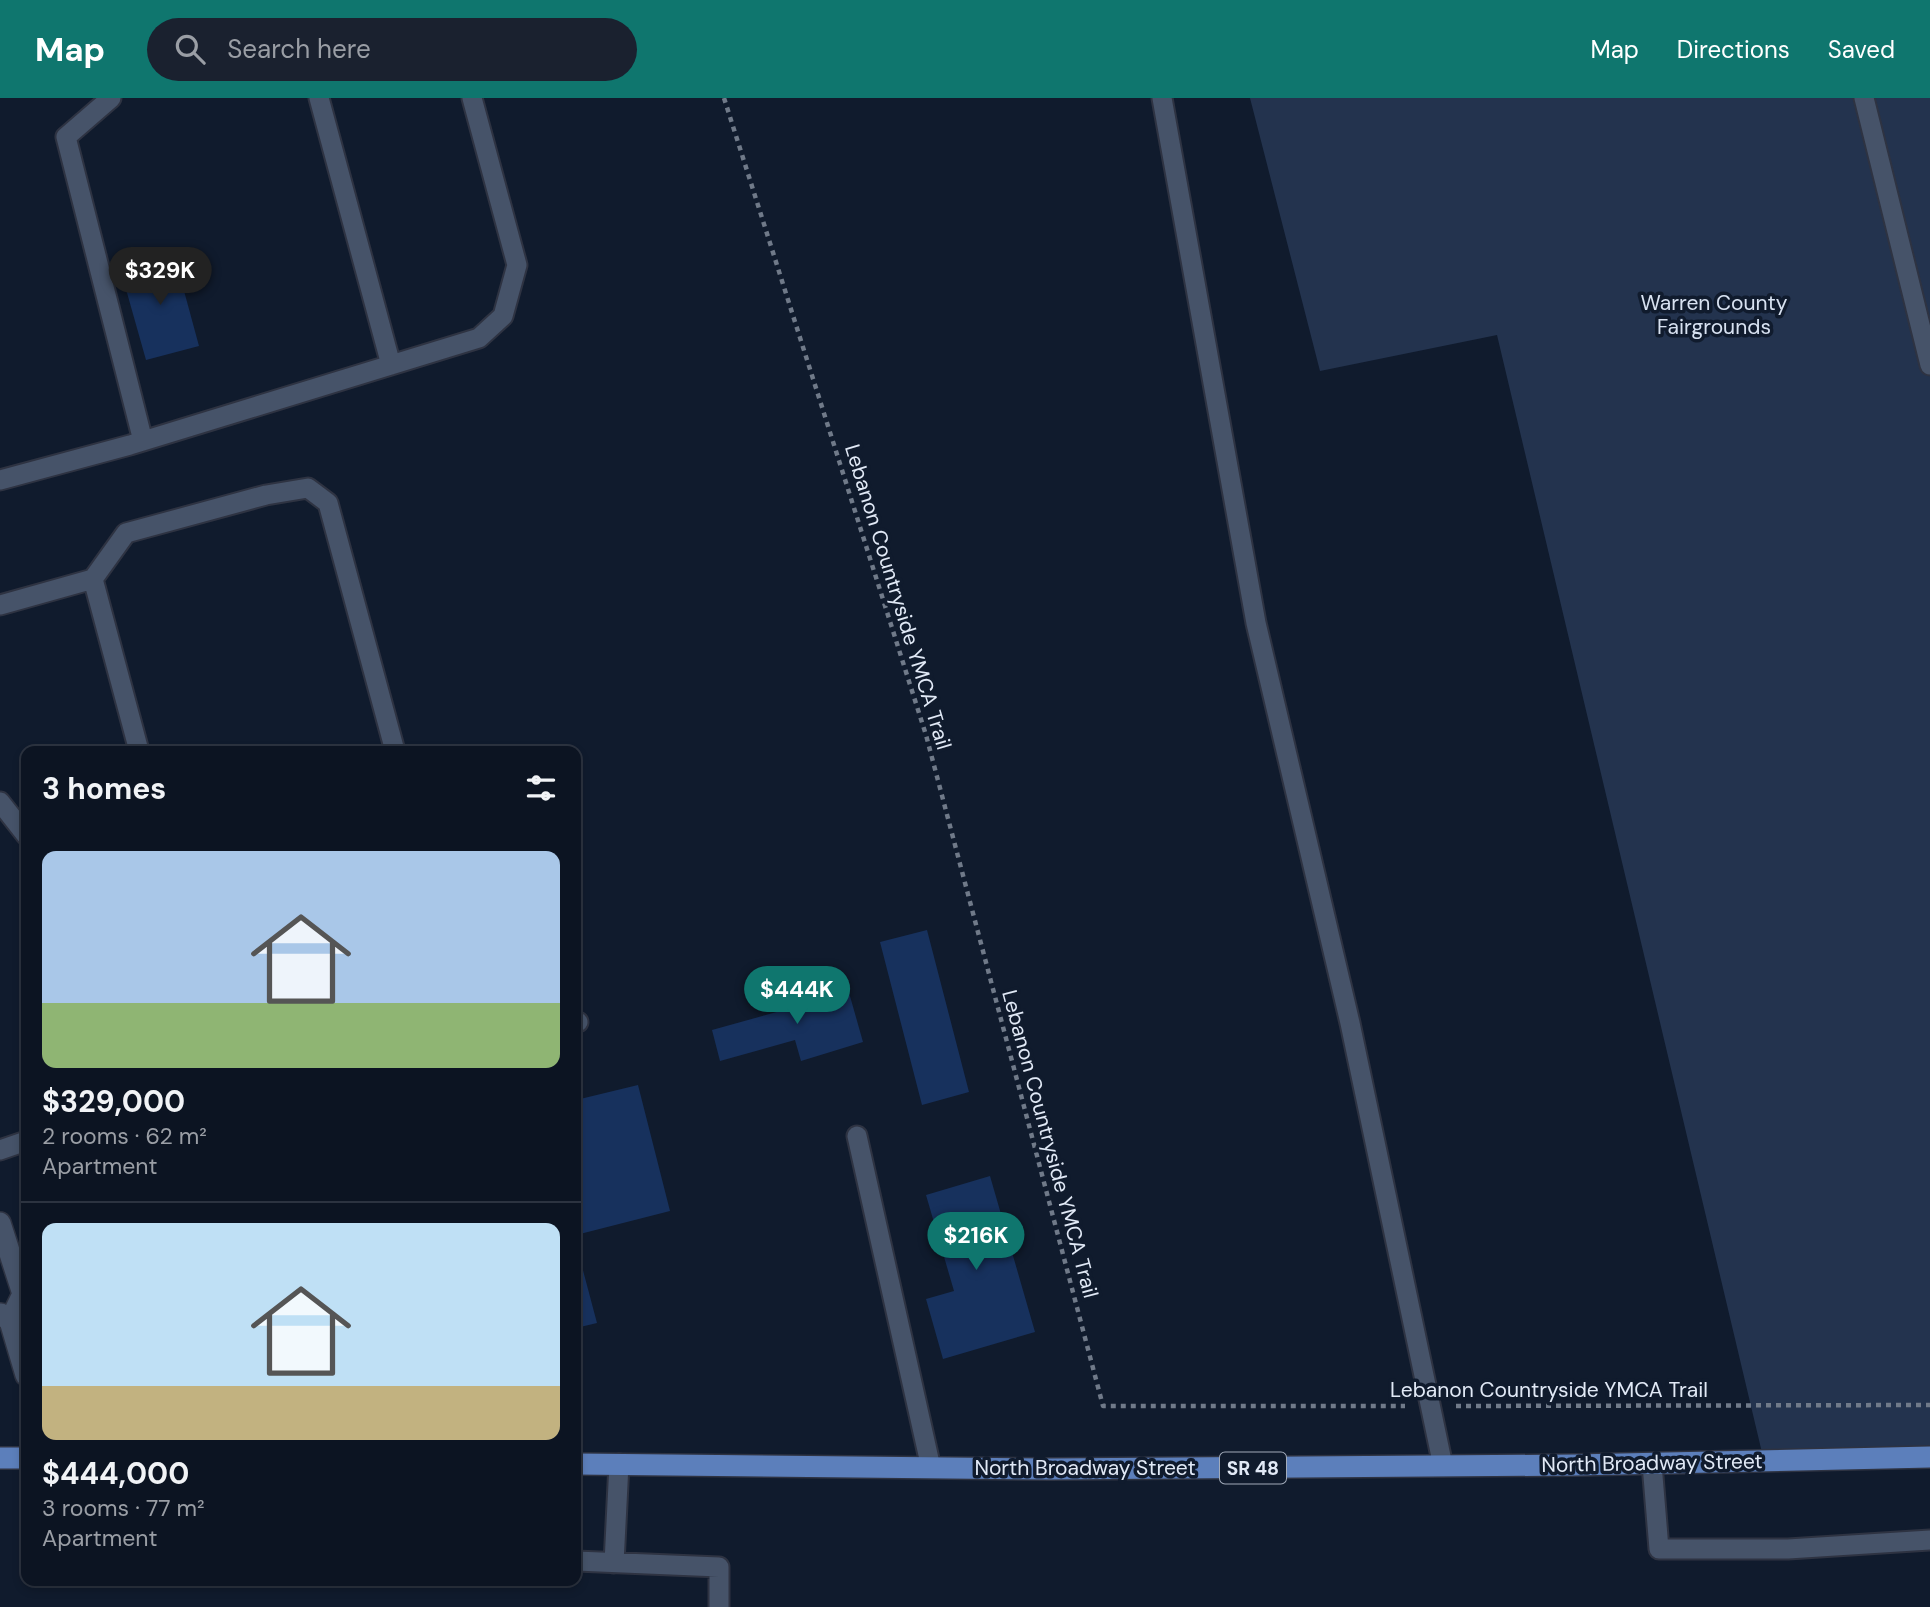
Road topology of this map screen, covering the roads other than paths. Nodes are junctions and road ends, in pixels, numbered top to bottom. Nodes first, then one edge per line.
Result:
1 (111, 98) edge
2 (319, 98) edge
3 (472, 98) edge
4 (1162, 98) edge
5 (1864, 98) edge
6 (391, 365) junction
7 (1930, 365) edge
8 (143, 441) junction
9 (0, 480) edge
10 (93, 579) junction
11 (0, 605) edge
12 (138, 746) edge
13 (394, 746) edge
14 (0, 802) edge
15 (21, 829) edge
16 (856, 1136) dead end
17 (21, 1143) edge
18 (0, 1150) edge
19 (0, 1223) edge
20 (21, 1288) edge
21 (21, 1297) edge
22 (5, 1317) edge
23 (21, 1361) edge
24 (1930, 1457) edge
25 (0, 1458) edge
26 (21, 1458) edge
27 (581, 1464) edge
28 (619, 1464) junction
29 (1652, 1464) junction
30 (1443, 1466) junction
31 (932, 1468) junction
32 (1930, 1540) edge
33 (581, 1561) edge
34 (614, 1563) junction
35 (719, 1607) edge

1 - 8 lane
2 - 6 lane
3 - 6 lane
4 - 30 lane
5 - 7 lane
6 - 8 lane
8 - 9 lane
10 - 11 lane
10 - 12 lane
10 - 13 lane
14 - 15 lane
16 - 31 lane
17 - 18 lane
19 - 20 street
21 - 22 street
22 - 23 street
24 - 29 main road, North Broadway Street / SR 48
25 - 26 main road
27 - 28 main road, North Broadway Street / SR 48
28 - 31 main road, North Broadway Street / SR 48
28 - 34 lane
29 - 30 main road, North Broadway Street / SR 48
29 - 32 lane
30 - 31 main road, North Broadway Street / SR 48
33 - 34 lane
34 - 35 lane

